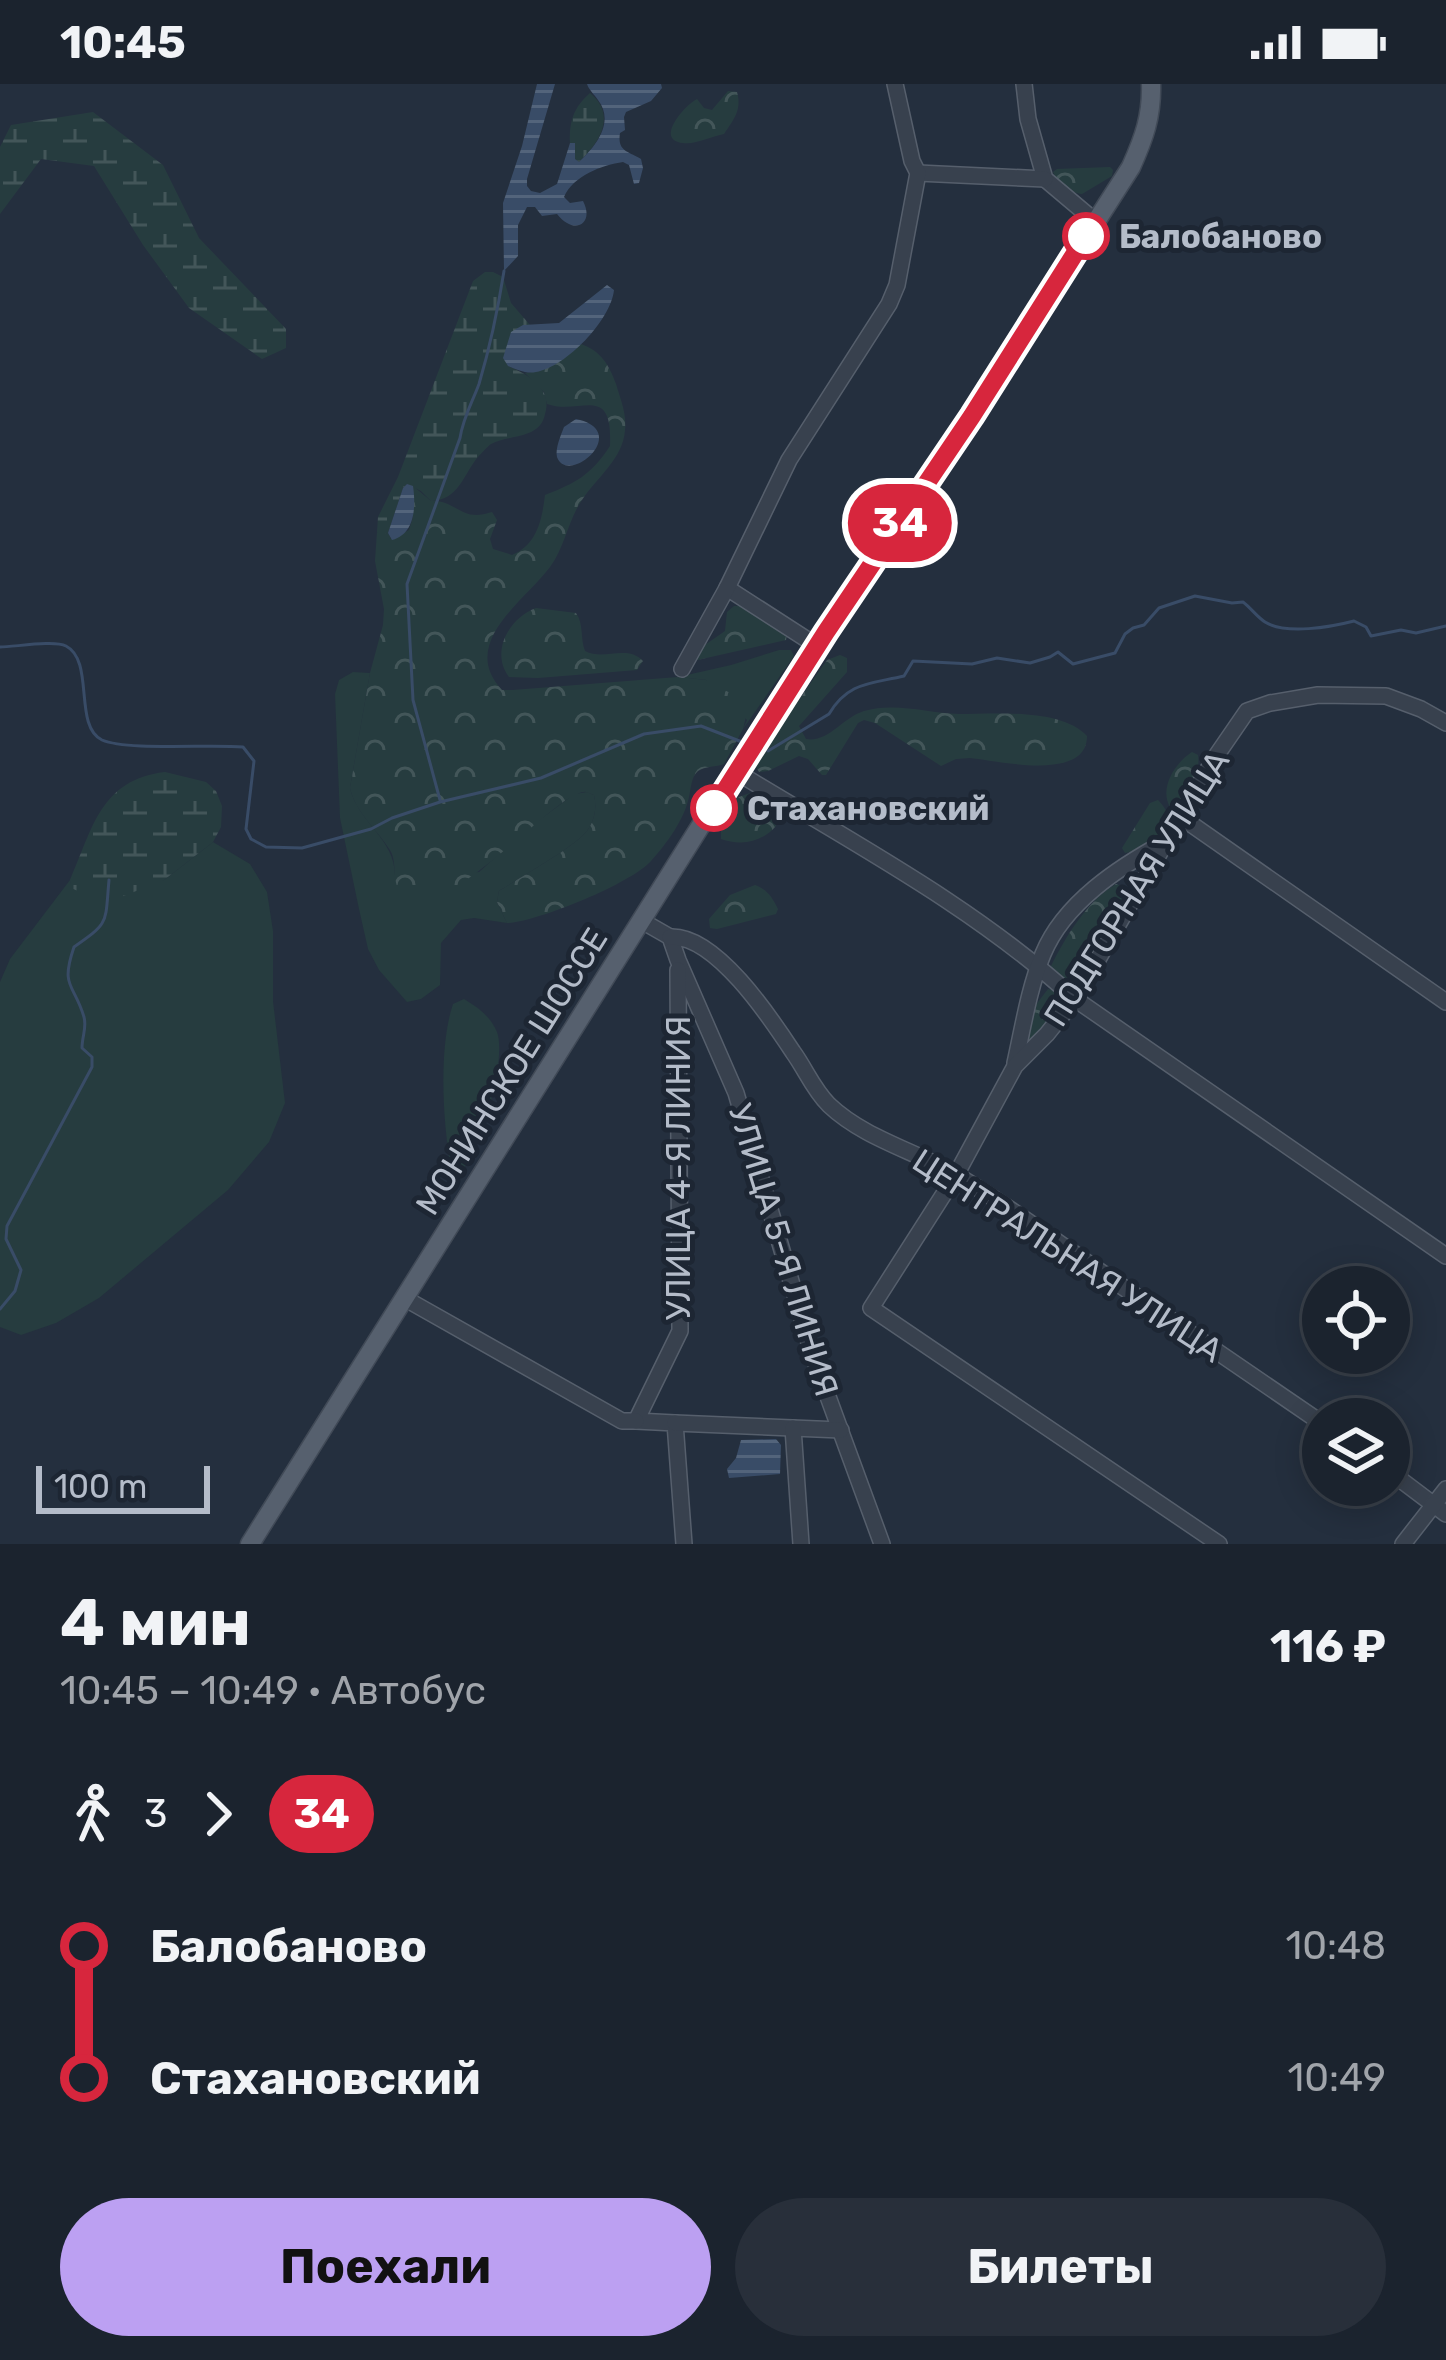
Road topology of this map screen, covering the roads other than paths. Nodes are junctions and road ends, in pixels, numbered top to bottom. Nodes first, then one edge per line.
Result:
1 (895, 84) edge
2 (1024, 84) edge
3 (1151, 84) edge
4 (918, 173) junction
5 (1045, 179) junction
6 (1096, 222) junction
7 (727, 588) junction
8 (822, 639) junction
9 (682, 669) dead end
10 (1446, 723) edge
11 (735, 771) junction
12 (1181, 817) junction
13 (1198, 830) junction
14 (1170, 839) junction
15 (642, 921) junction
16 (670, 937) junction
17 (678, 961) junction
18 (1039, 966) junction
19 (1075, 1000) junction
20 (1446, 1002) edge
21 (1015, 1066) junction
22 (956, 1174) junction
23 (1446, 1256) edge
24 (404, 1298) junction
25 (1302, 1410) edge
26 (636, 1421) junction
27 (675, 1423) junction
28 (793, 1428) junction
29 (841, 1430) junction
30 (1410, 1487) edge
31 (1446, 1489) edge
32 (1440, 1510) edge
33 (250, 1544) edge
34 (684, 1544) edge
35 (801, 1544) edge
36 (882, 1544) edge
37 (1219, 1544) edge
38 (1403, 1544) edge

1 - 4 street
2 - 5 street
3 - 6 main road, МОНИНСКОЕ ШОССЕ
4 - 5 street
4 - 7 street
5 - 6 street
6 - 8 main road, МОНИНСКОЕ ШОССЕ
7 - 8 street
7 - 9 street
8 - 11 main road, МОНИНСКОЕ ШОССЕ
10 - 12 street, ПОДГОРНАЯ УЛИЦА
11 - 15 main road, МОНИНСКОЕ ШОССЕ
11 - 18 street
12 - 13 street
12 - 14 street, ПОДГОРНАЯ УЛИЦА
13 - 14 street
13 - 20 street
14 - 18 street
14 - 19 street, ПОДГОРНАЯ УЛИЦА
15 - 16 street, ЦЕНТРАЛЬНАЯ УЛИЦА
15 - 24 main road, МОНИНСКОЕ ШОССЕ
16 - 17 street
16 - 22 street, ЦЕНТРАЛЬНАЯ УЛИЦА
17 - 26 street, УЛИЦА 4-Я ЛИНИЯ
17 - 29 street, УЛИЦА 5-Я ЛИНИЯ
18 - 19 street
18 - 21 street
19 - 21 street, ПОДГОРНАЯ УЛИЦА
19 - 23 street
21 - 22 street, ПОДГОРНАЯ УЛИЦА
22 - 25 street, ЦЕНТРАЛЬНАЯ УЛИЦА
22 - 37 street, ПОДГОРНАЯ УЛИЦА
24 - 26 street
24 - 33 main road, МОНИНСКОЕ ШОССЕ
26 - 27 street
27 - 28 street
27 - 34 street
28 - 29 street
28 - 35 street
29 - 36 street, УЛИЦА 5-Я ЛИНИЯ
30 - 32 street
31 - 32 street
32 - 38 street

